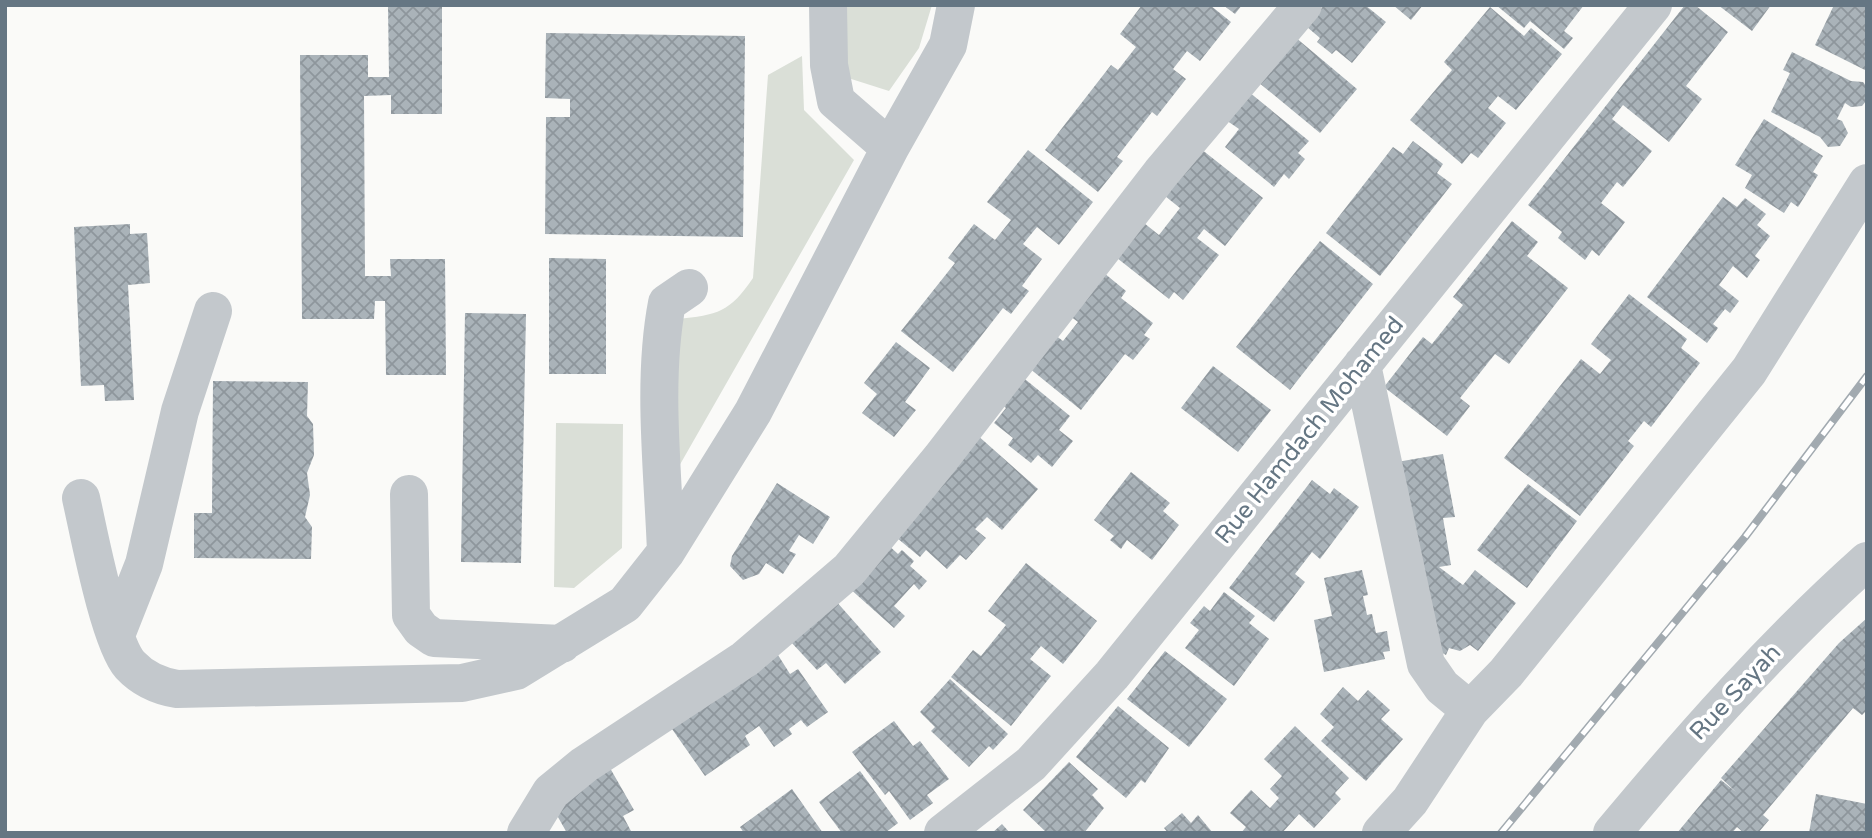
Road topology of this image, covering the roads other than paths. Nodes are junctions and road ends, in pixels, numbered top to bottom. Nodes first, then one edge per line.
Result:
1 (828, 5) edge
2 (956, 5) edge
3 (1303, 5) edge
4 (1653, 5) edge
5 (890, 148) junction
6 (1862, 199) edge
7 (689, 288) dead end
8 (213, 310) dead end
9 (1362, 365) junction
10 (409, 494) dead end
11 (81, 498) dead end
12 (666, 552) junction
13 (1867, 561) edge
14 (116, 635) junction
15 (562, 644) junction
16 (1470, 710) junction
17 (526, 833) edge
18 (943, 833) edge
19 (1381, 833) edge
20 (1612, 833) edge

1 - 5 street
2 - 5 street
3 - 17 street
4 - 9 street, Rue Hamdach Mohamed
5 - 12 street
6 - 16 street
7 - 12 street
8 - 14 street
9 - 16 street
9 - 18 street, Rue Hamdach Mohamed
10 - 15 street
11 - 14 street
12 - 15 street
13 - 20 street, Rue Sayah
14 - 15 street
16 - 19 street

